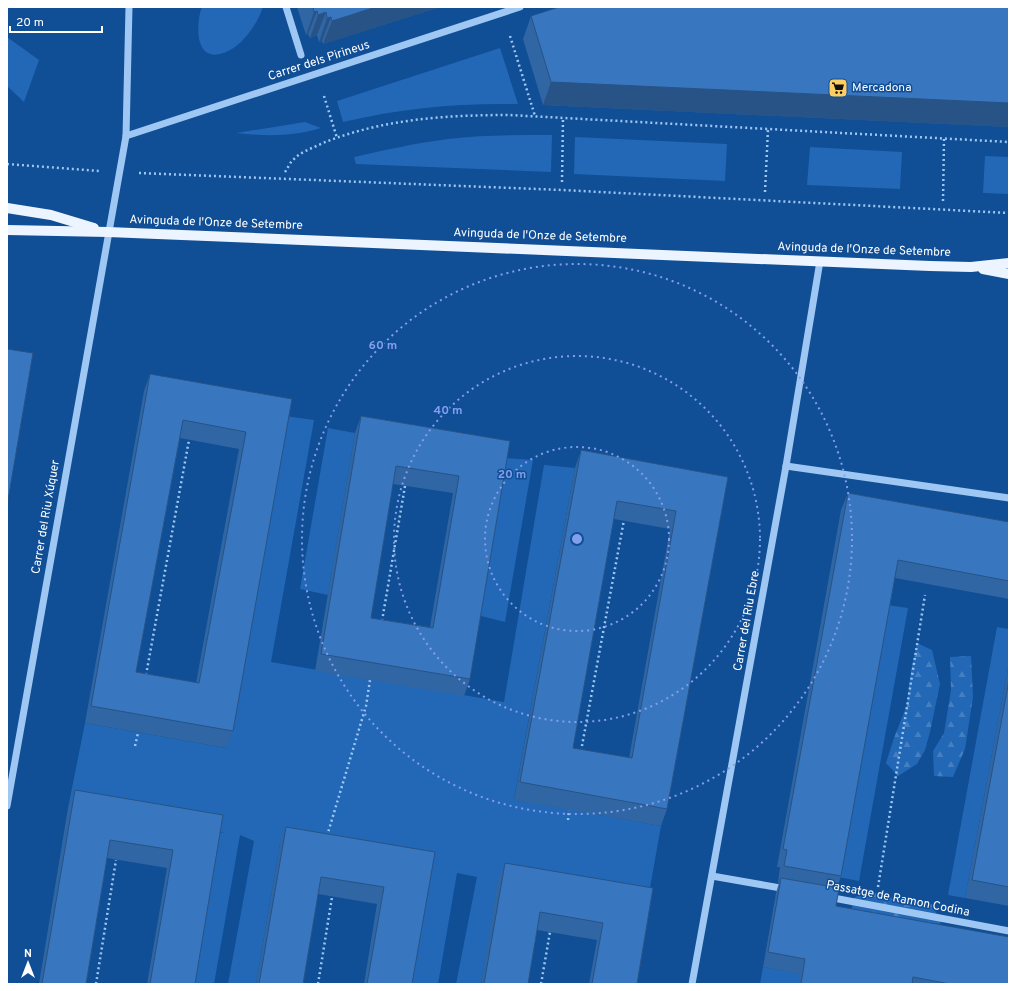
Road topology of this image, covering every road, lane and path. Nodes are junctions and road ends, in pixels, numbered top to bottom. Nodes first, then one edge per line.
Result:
1 (129, 7) edge
2 (286, 7) edge
3 (520, 7) edge
4 (510, 36) dead end
5 (301, 55) dead end
6 (324, 96) dead end
7 (535, 116) junction
8 (563, 118) junction
9 (768, 129) junction
10 (126, 136) junction
11 (337, 138) junction
12 (944, 139) junction
13 (1009, 142) edge
14 (7, 164) edge
15 (80, 171) dead end
16 (285, 172) dead end
17 (150, 173) dead end
18 (562, 182) dead end
19 (765, 192) dead end
20 (943, 201) dead end
21 (7, 208) edge
22 (1009, 213) edge
23 (7, 230) edge
24 (108, 232) junction
25 (820, 261) junction
26 (1009, 263) edge
27 (971, 267) junction
28 (1009, 274) edge
29 (189, 440) edge
30 (786, 466) junction
31 (405, 486) edge
32 (1009, 498) edge
33 (624, 520) edge
34 (925, 595) dead end
35 (382, 622) edge
36 (146, 676) edge
37 (370, 680) edge
38 (138, 733) edge
39 (135, 746) dead end
40 (581, 752) edge
41 (7, 806) edge
42 (569, 810) edge
43 (568, 820) dead end
44 (326, 839) edge
45 (116, 860) edge
46 (712, 876) junction
47 (797, 892) edge
48 (820, 896) edge
49 (332, 897) edge
50 (875, 906) junction
51 (550, 932) edge
52 (1009, 932) edge
53 (96, 984) edge
54 (318, 984) edge
55 (541, 984) edge
56 (692, 984) edge

1 - 10 street, Carrer del Riu Xúquer
2 - 5 street
3 - 10 street, Carrer dels Pirineus
4 - 7 path
6 - 11 path
7 - 8 path
7 - 11 path
8 - 9 path
8 - 18 path
9 - 12 path
9 - 19 path
10 - 24 street, Carrer del Riu Xúquer
11 - 16 path
12 - 13 path
12 - 20 path
14 - 15 path
17 - 22 path
21 - 24 main road, Avinguda de l'Onze de Setembre
23 - 24 main road, Avinguda de l'Onze de Setembre
24 - 25 main road, Avinguda de l'Onze de Setembre
24 - 41 street, Carrer del Riu Xúquer
25 - 27 main road, Avinguda de l'Onze de Setembre
25 - 30 street, Carrer del Riu Ebre
26 - 27 main road, Avinguda de l'Onze de Setembre
27 - 28 main road, Avinguda de l'Onze de Setembre
29 - 36 path
30 - 32 street
30 - 46 street, Carrer del Riu Ebre
31 - 35 path
33 - 40 path
34 - 50 path
37 - 44 path
38 - 39 path
42 - 43 path
45 - 53 path
46 - 47 street
46 - 56 street, Carrer del Riu Ebre
48 - 50 street, Passatge de Ramon Codina
49 - 54 path
50 - 52 street, Passatge de Ramon Codina
51 - 55 path

